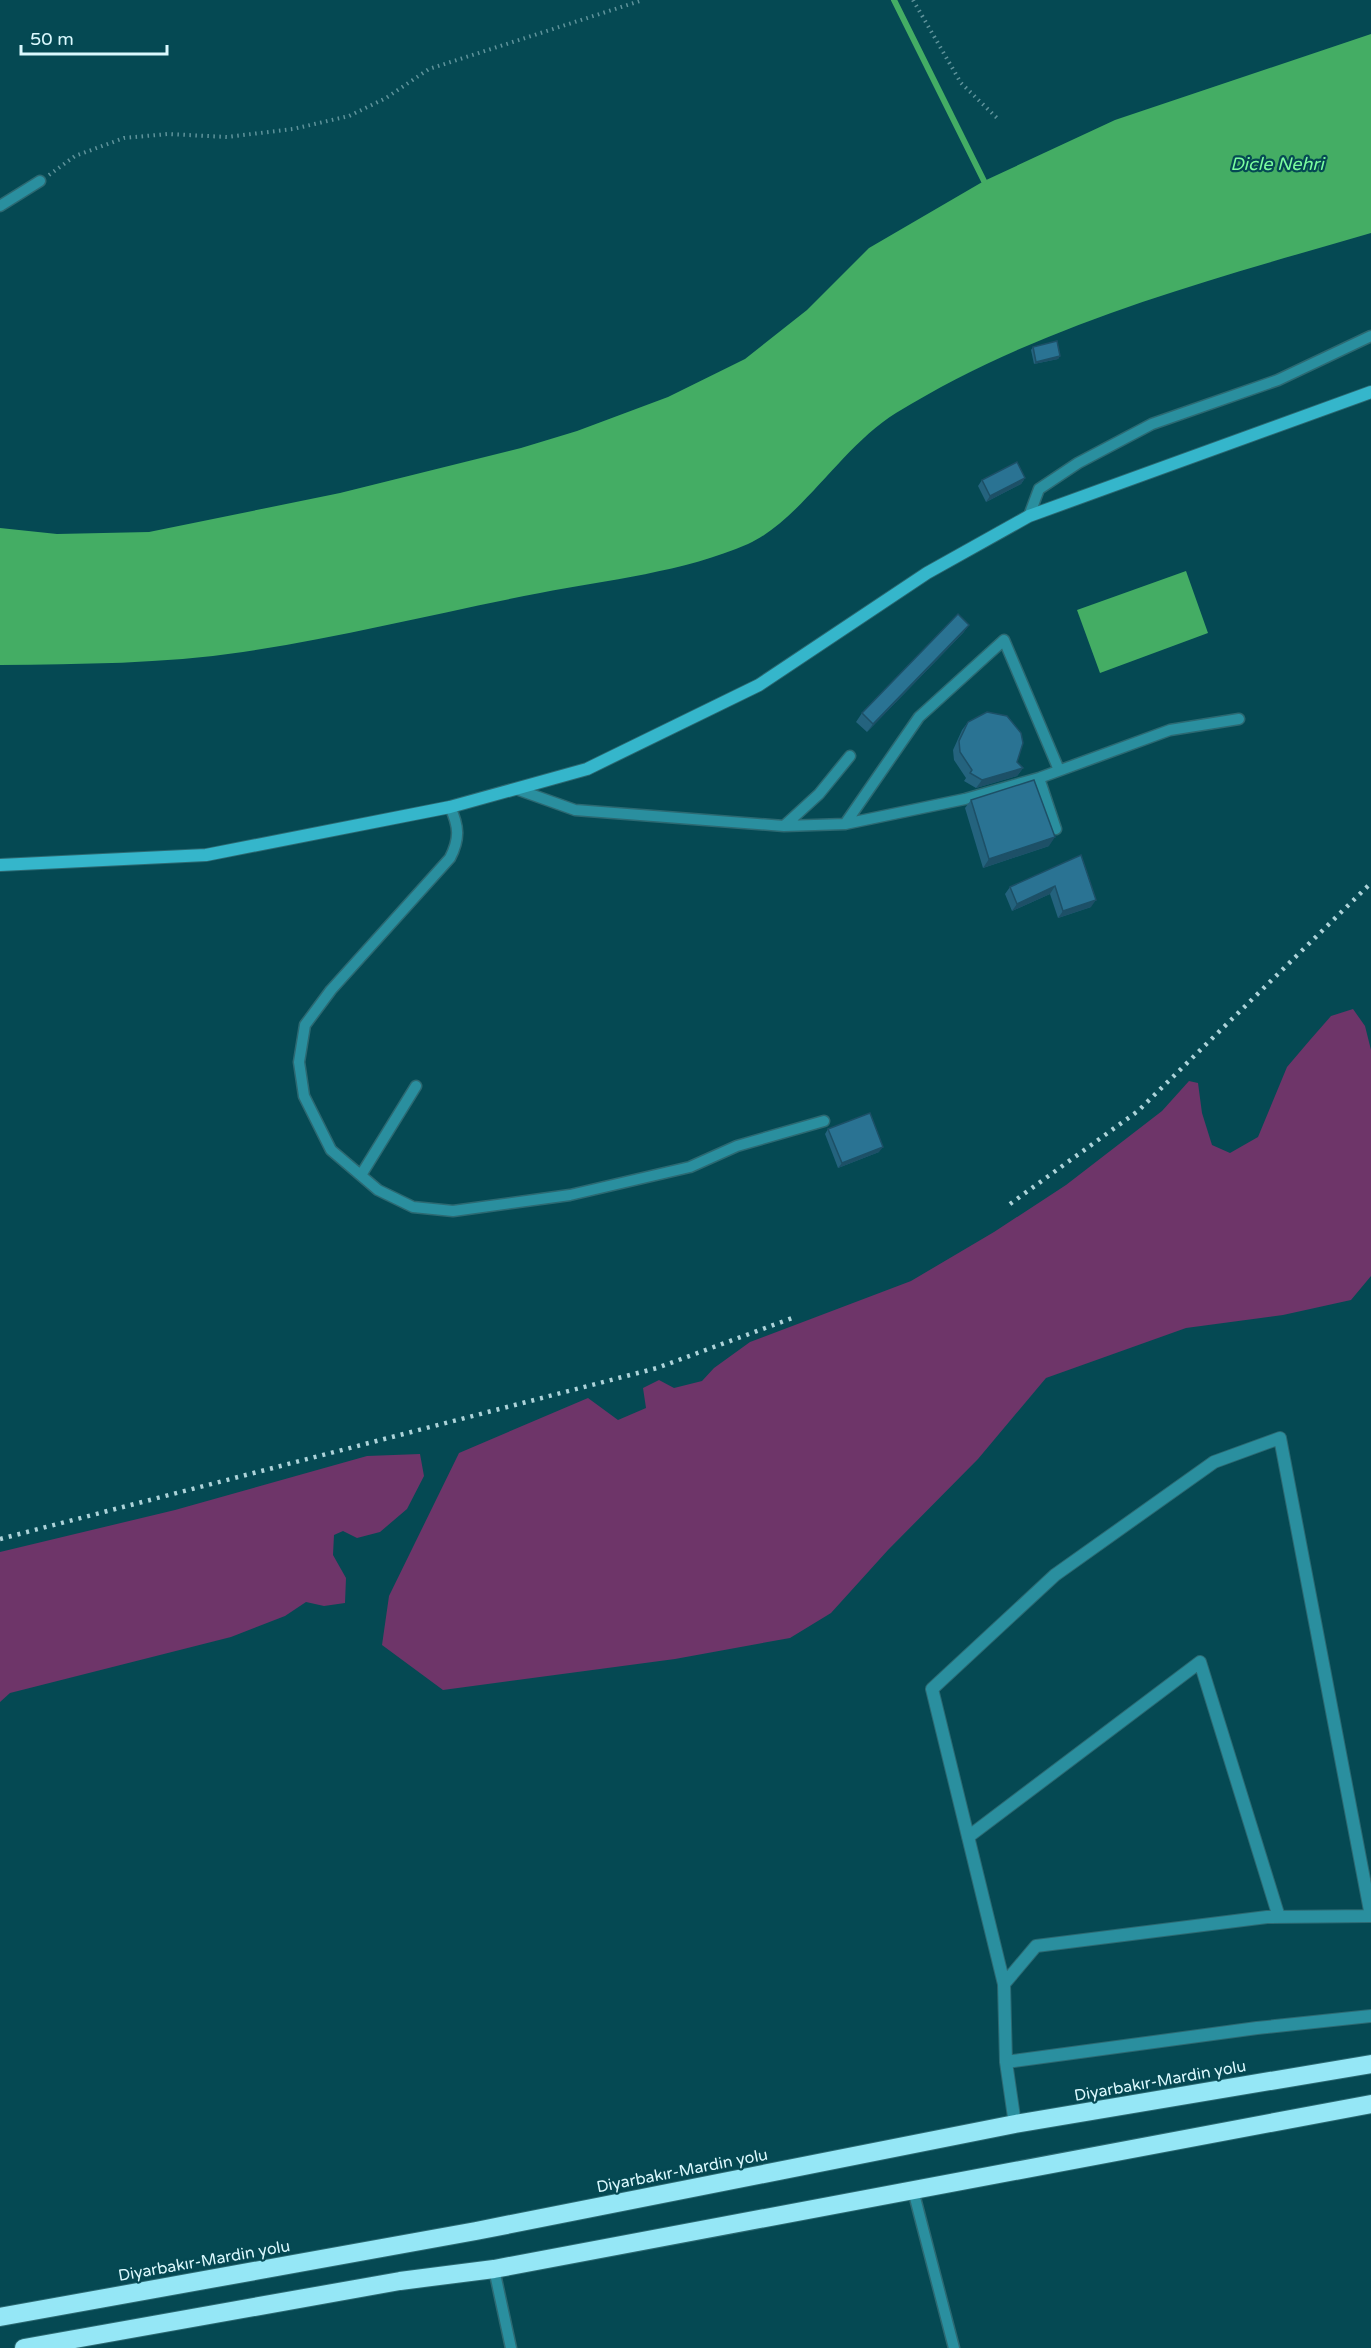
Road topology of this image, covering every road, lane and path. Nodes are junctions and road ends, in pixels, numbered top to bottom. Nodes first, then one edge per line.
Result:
1 (643, 0) edge
2 (913, 0) edge
3 (998, 119) dead end
4 (40, 181) joint
5 (0, 206) edge
6 (1371, 336) edge
7 (1371, 392) edge
8 (1029, 516) junction
9 (1239, 720) dead end
10 (850, 756) dead end
11 (1059, 770) junction
12 (1040, 778) junction
13 (516, 789) junction
14 (450, 807) junction
15 (845, 824) junction
16 (784, 826) junction
17 (1056, 829) dead end
18 (0, 865) edge
19 (416, 1086) dead end
20 (825, 1121) dead end
21 (361, 1175) junction
22 (968, 1838) junction
23 (1371, 1916) edge
24 (1279, 1917) junction
25 (1004, 1984) junction
26 (1371, 2016) edge
27 (1006, 2062) junction
28 (1371, 2064) edge
29 (1371, 2104) edge
30 (1015, 2124) junction
31 (913, 2190) junction
32 (494, 2269) junction
33 (0, 2317) edge
34 (48, 2346) edge
35 (24, 2348) edge
36 (511, 2348) edge
37 (954, 2348) edge

1 - 4 path
2 - 3 path
4 - 5 lane
6 - 8 lane
7 - 8 street
8 - 13 street
9 - 11 lane
10 - 16 lane
11 - 12 lane
11 - 15 lane
12 - 15 lane
12 - 17 lane
13 - 14 street
13 - 16 lane
14 - 18 street
14 - 21 lane
15 - 16 lane
19 - 21 lane
20 - 21 lane
22 - 23 street
22 - 24 street
22 - 25 street
23 - 24 street
24 - 25 street
25 - 27 street
26 - 27 street
27 - 30 street
28 - 30 highway, Diyarbakır-Mardin yolu
29 - 31 highway
30 - 33 highway, Diyarbakır-Mardin yolu
31 - 32 highway
31 - 37 lane
32 - 34 highway
32 - 36 lane
34 - 35 highway

